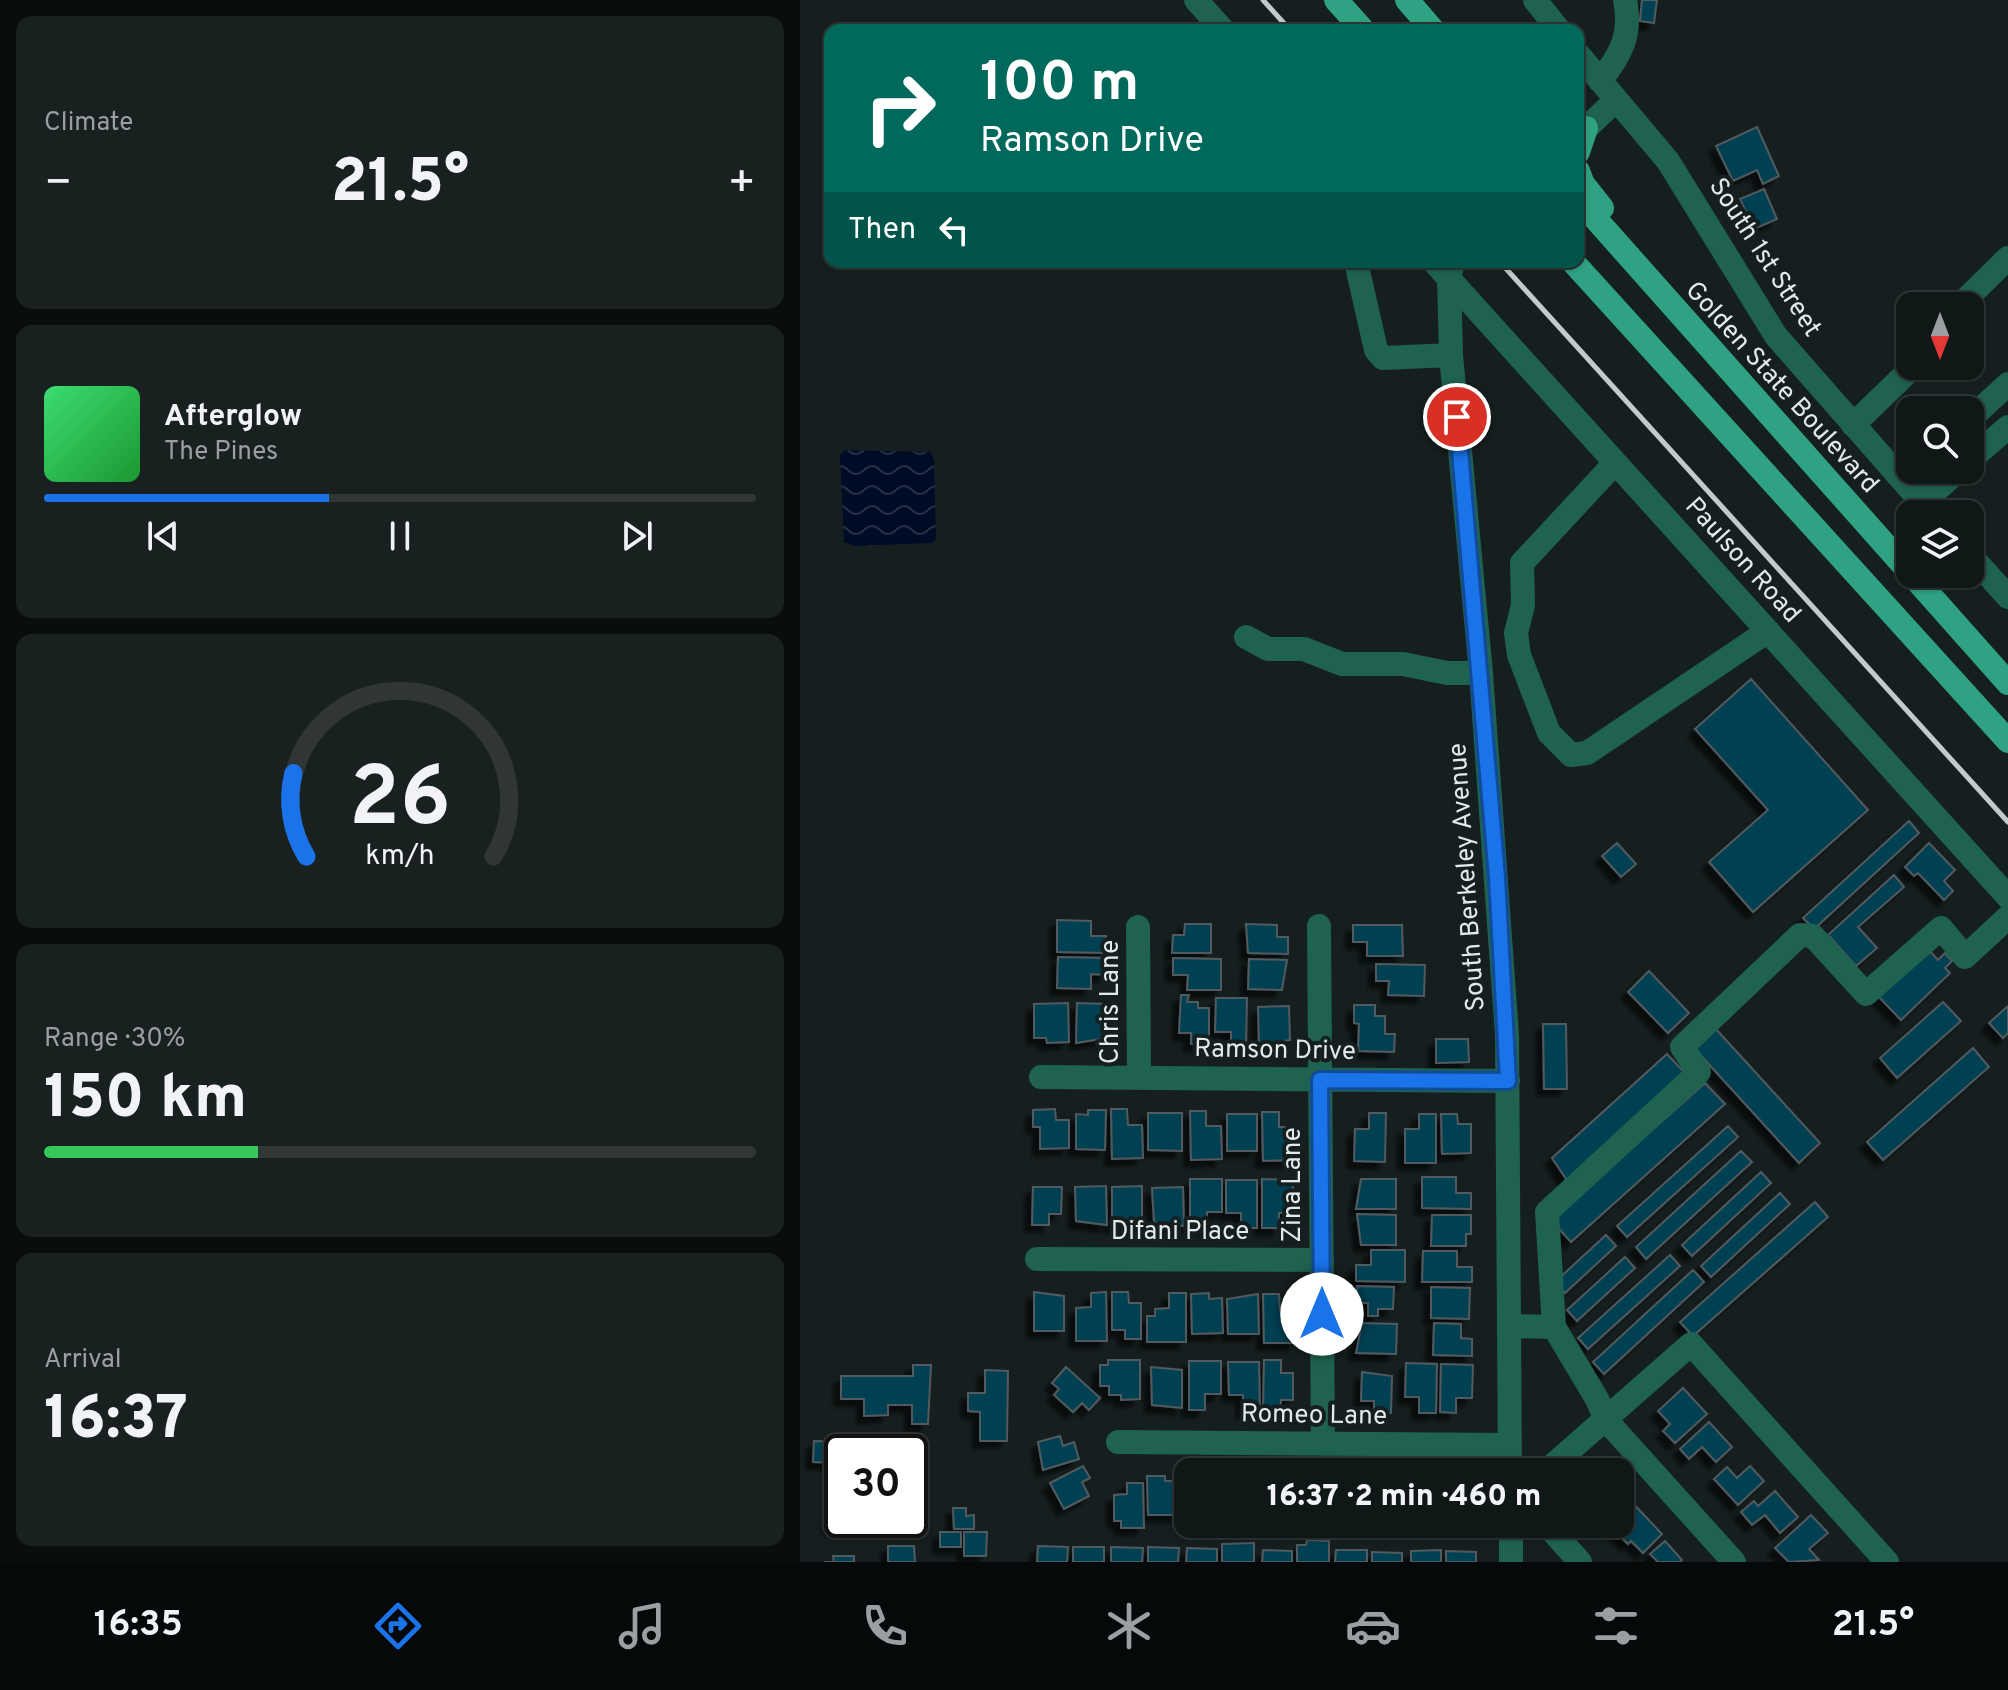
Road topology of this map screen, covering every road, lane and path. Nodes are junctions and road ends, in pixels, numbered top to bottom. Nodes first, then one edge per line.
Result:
1 (1196, 0) edge
2 (1336, 0) edge
3 (1407, 0) edge
4 (1535, 0) edge
5 (1625, 0) edge
6 (1218, 24) edge
7 (1358, 24) edge
8 (1428, 24) edge
9 (1554, 24) edge
10 (1584, 61) edge
11 (1600, 81) junction
12 (1616, 100) junction
13 (1584, 128) edge
14 (1584, 183) edge
15 (1584, 206) edge
16 (2008, 258) edge
17 (1631, 260) junction
18 (1357, 268) edge
19 (1445, 268) edge
20 (1578, 268) edge
21 (1973, 292) edge
22 (1451, 355) junction
23 (1900, 380) edge
24 (2008, 384) edge
25 (1984, 406) edge
26 (1853, 425) junction
27 (2008, 427) edge
28 (1984, 447) edge
29 (1615, 463) junction
30 (1896, 463) edge
31 (1948, 484) edge
32 (1934, 500) edge
33 (1984, 570) edge
34 (2008, 597) edge
35 (1768, 631) junction
36 (1246, 637) dead end
37 (1481, 673) junction
38 (2008, 683) edge
39 (2008, 741) edge
40 (2008, 897) edge
41 (2008, 917) edge
42 (1319, 926) dead end
43 (1138, 927) dead end
44 (1041, 1077) dead end
45 (1139, 1078) junction
46 (1320, 1080) junction
47 (1508, 1081) junction
48 (1037, 1259) dead end
49 (1322, 1260) junction
50 (1509, 1326) junction
51 (1554, 1327) junction
52 (1606, 1420) junction
53 (1118, 1442) dead end
54 (1323, 1444) junction
55 (1510, 1445) junction
56 (1510, 1458) edge
57 (1561, 1458) edge
58 (1511, 1538) edge
59 (1559, 1538) edge
60 (1511, 1562) edge
61 (1580, 1562) edge
62 (1734, 1562) edge
63 (1887, 1562) edge

1 - 6 street
2 - 7 main road
3 - 8 main road
4 - 9 street
5 - 11 street
10 - 11 street, South 1st Street
11 - 12 street, South 1st Street
12 - 13 street
12 - 26 street, South 1st Street
14 - 17 main road
15 - 17 main road, Golden State Boulevard
16 - 21 street
17 - 38 main road, Golden State Boulevard
18 - 22 street
19 - 22 street, South Berkeley Avenue
19 - 29 street, Paulson Road
20 - 39 main road
22 - 37 street, South Berkeley Avenue
23 - 26 street
24 - 25 street
26 - 30 street, South 1st Street
27 - 28 street
29 - 35 street, Paulson Road
29 - 35 street
31 - 32 street
33 - 34 street
35 - 40 street, Paulson Road
36 - 37 street
37 - 47 street, South Berkeley Avenue
41 - 51 street
42 - 46 street, Zina Lane
43 - 45 street, Chris Lane
44 - 45 street, Ramson Drive
45 - 46 street, Ramson Drive
46 - 47 street, Ramson Drive
46 - 49 street, Zina Lane
47 - 50 street, South Berkeley Avenue
48 - 49 street, Difani Place
49 - 54 street, Zina Lane
50 - 51 street
50 - 55 street, South Berkeley Avenue
51 - 52 street
52 - 57 street
52 - 62 street
52 - 63 street
53 - 54 street, Romeo Lane
54 - 55 street, Romeo Lane
55 - 56 street, South Berkeley Avenue
58 - 60 street
59 - 61 street

